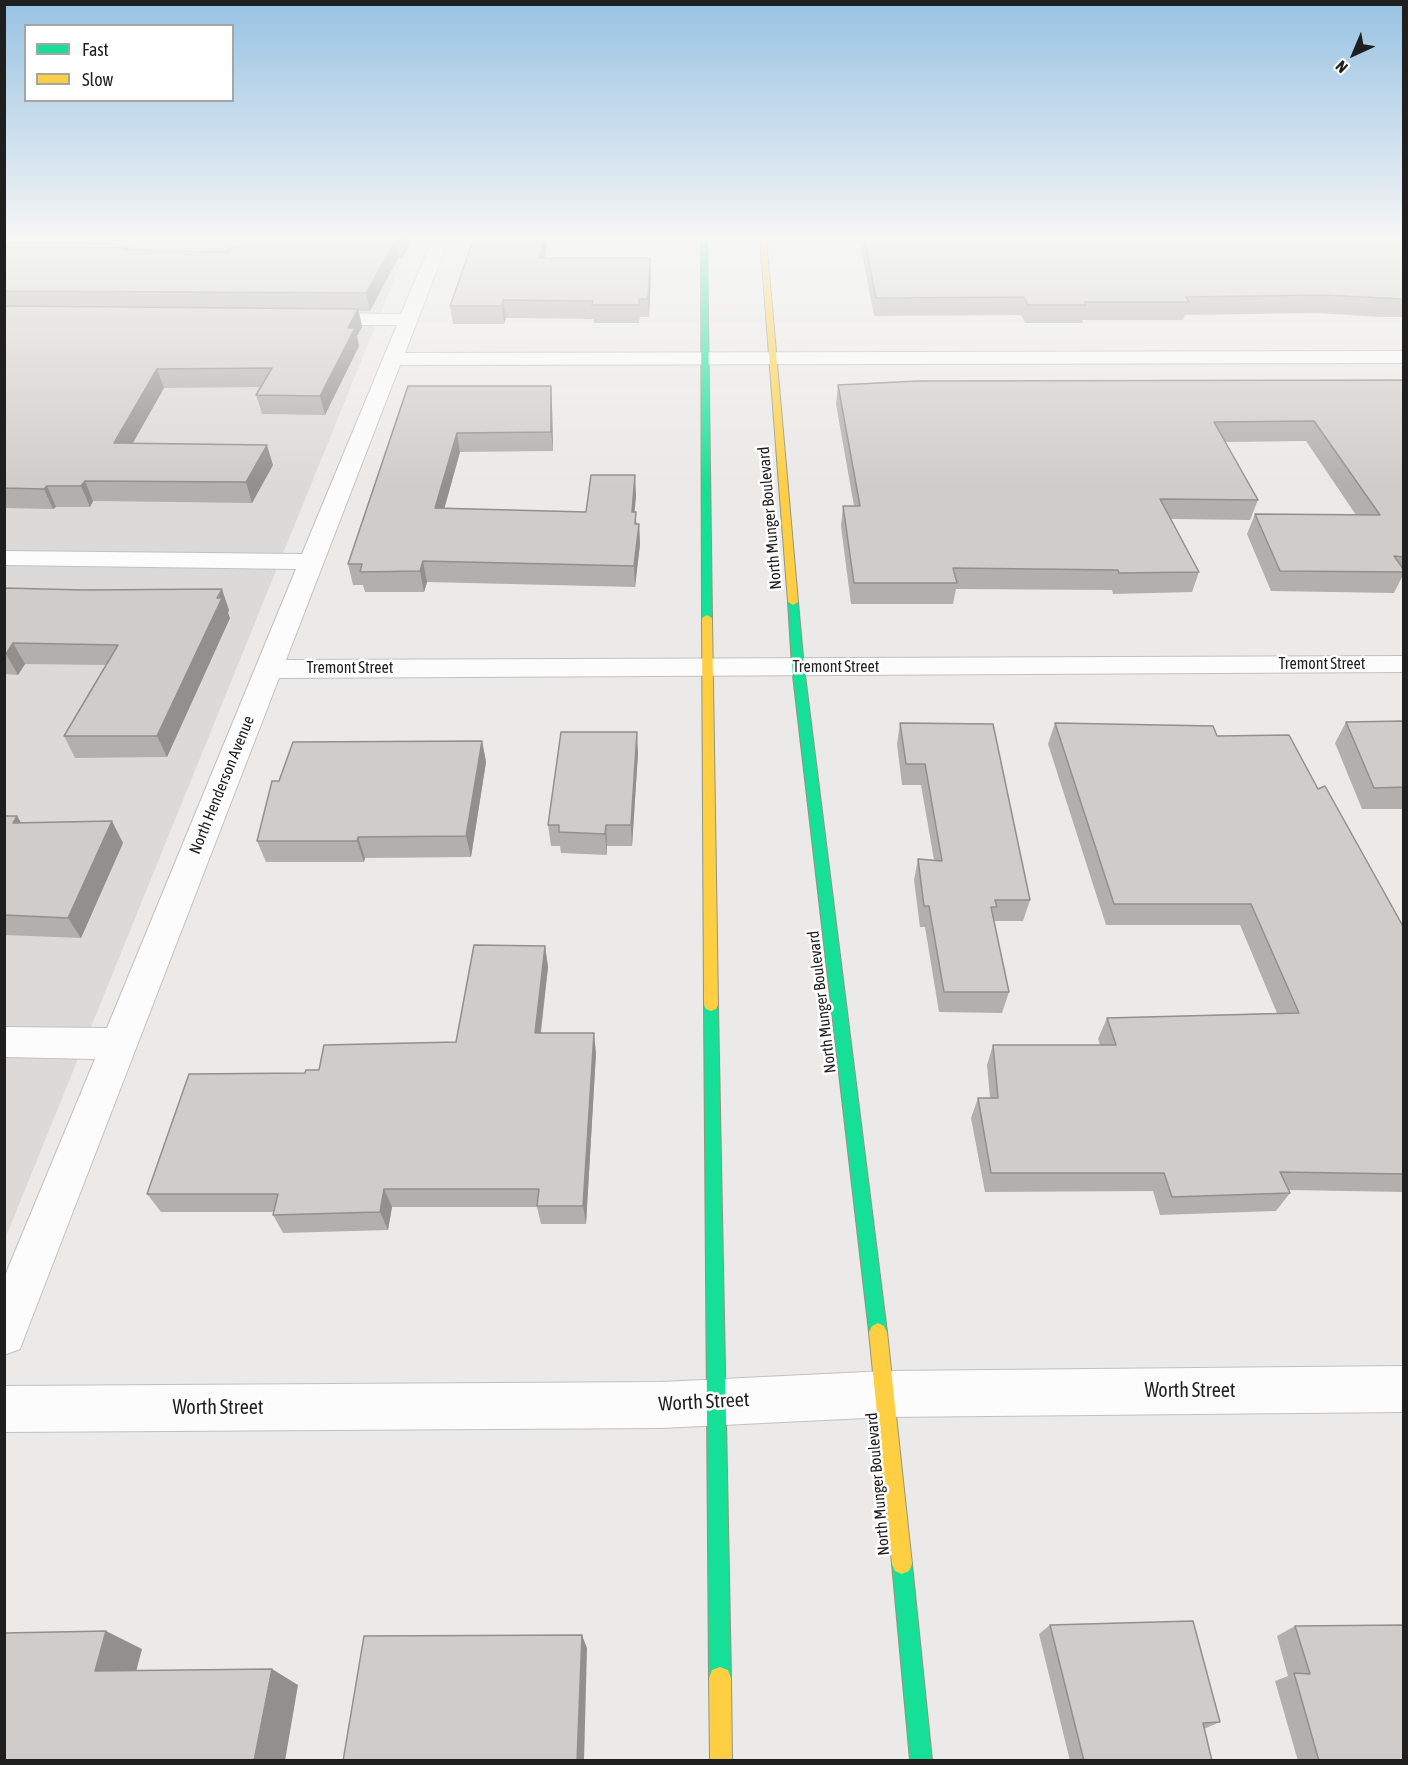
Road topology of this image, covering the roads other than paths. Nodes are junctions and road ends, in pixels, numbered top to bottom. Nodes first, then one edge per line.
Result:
1 (408, 320) edge
2 (705, 320) edge
3 (770, 320) edge
4 (1404, 357) edge
5 (391, 359) junction
6 (705, 360) junction
7 (774, 360) junction
8 (4, 558) edge
9 (310, 562) junction
10 (1404, 664) edge
11 (707, 667) junction
12 (798, 667) junction
13 (268, 669) junction
14 (4, 1042) edge
15 (120, 1044) junction
16 (4, 1333) edge
17 (1404, 1389) edge
18 (886, 1394) junction
19 (717, 1401) junction
20 (4, 1409) edge
21 (721, 1761) edge
22 (921, 1761) edge

1 - 5 street, North Henderson Avenue
2 - 6 main road
3 - 7 main road, North Munger Boulevard
4 - 7 street
5 - 6 street
5 - 9 street, North Henderson Avenue
6 - 7 street
6 - 11 main road
7 - 12 main road, North Munger Boulevard
8 - 9 street
9 - 13 street, North Henderson Avenue
10 - 12 street, Tremont Street
11 - 12 street, Tremont Street
11 - 13 street, Tremont Street
11 - 19 main road
12 - 18 main road, North Munger Boulevard
13 - 15 street, North Henderson Avenue
14 - 15 street
15 - 16 street, North Henderson Avenue
17 - 18 street, Worth Street
18 - 19 street, Worth Street
18 - 22 main road, North Munger Boulevard
19 - 20 street, Worth Street
19 - 21 main road

